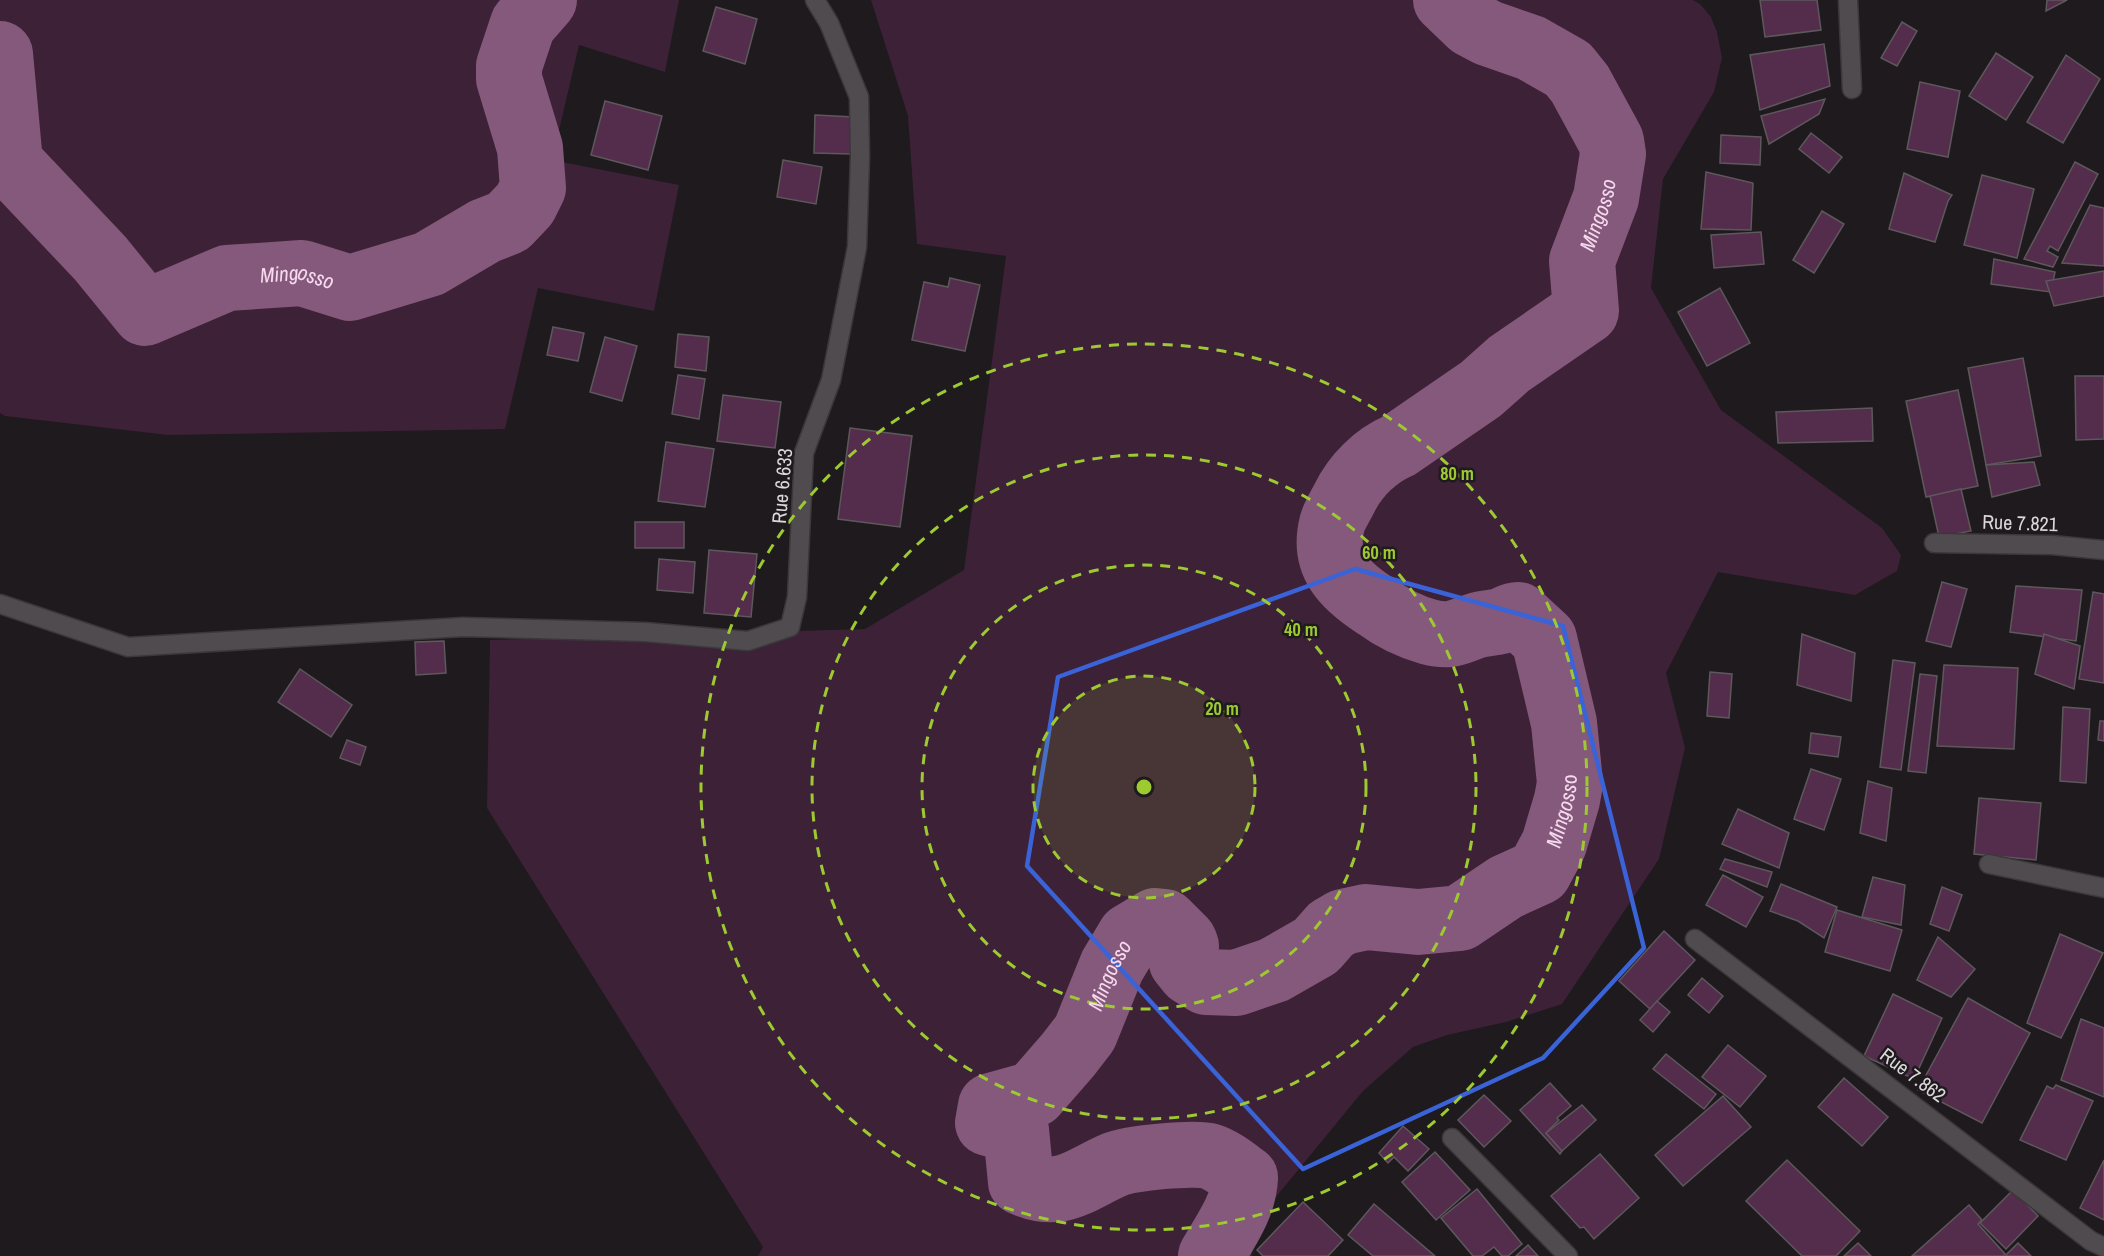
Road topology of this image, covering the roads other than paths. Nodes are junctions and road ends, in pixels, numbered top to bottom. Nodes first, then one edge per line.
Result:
1 (815, 0) edge
2 (1848, 0) edge
3 (1852, 89) dead end
4 (1934, 543) dead end
5 (2104, 550) edge
6 (0, 604) edge
7 (1989, 864) dead end
8 (2104, 888) edge
9 (1695, 939) dead end
10 (1452, 1138) dead end
11 (2104, 1247) edge
12 (1568, 1256) edge

1 - 6 street, Rue 6.633
2 - 3 street
4 - 5 street, Rue 7.821
7 - 8 street
9 - 11 street, Rue 7.862
10 - 12 street

